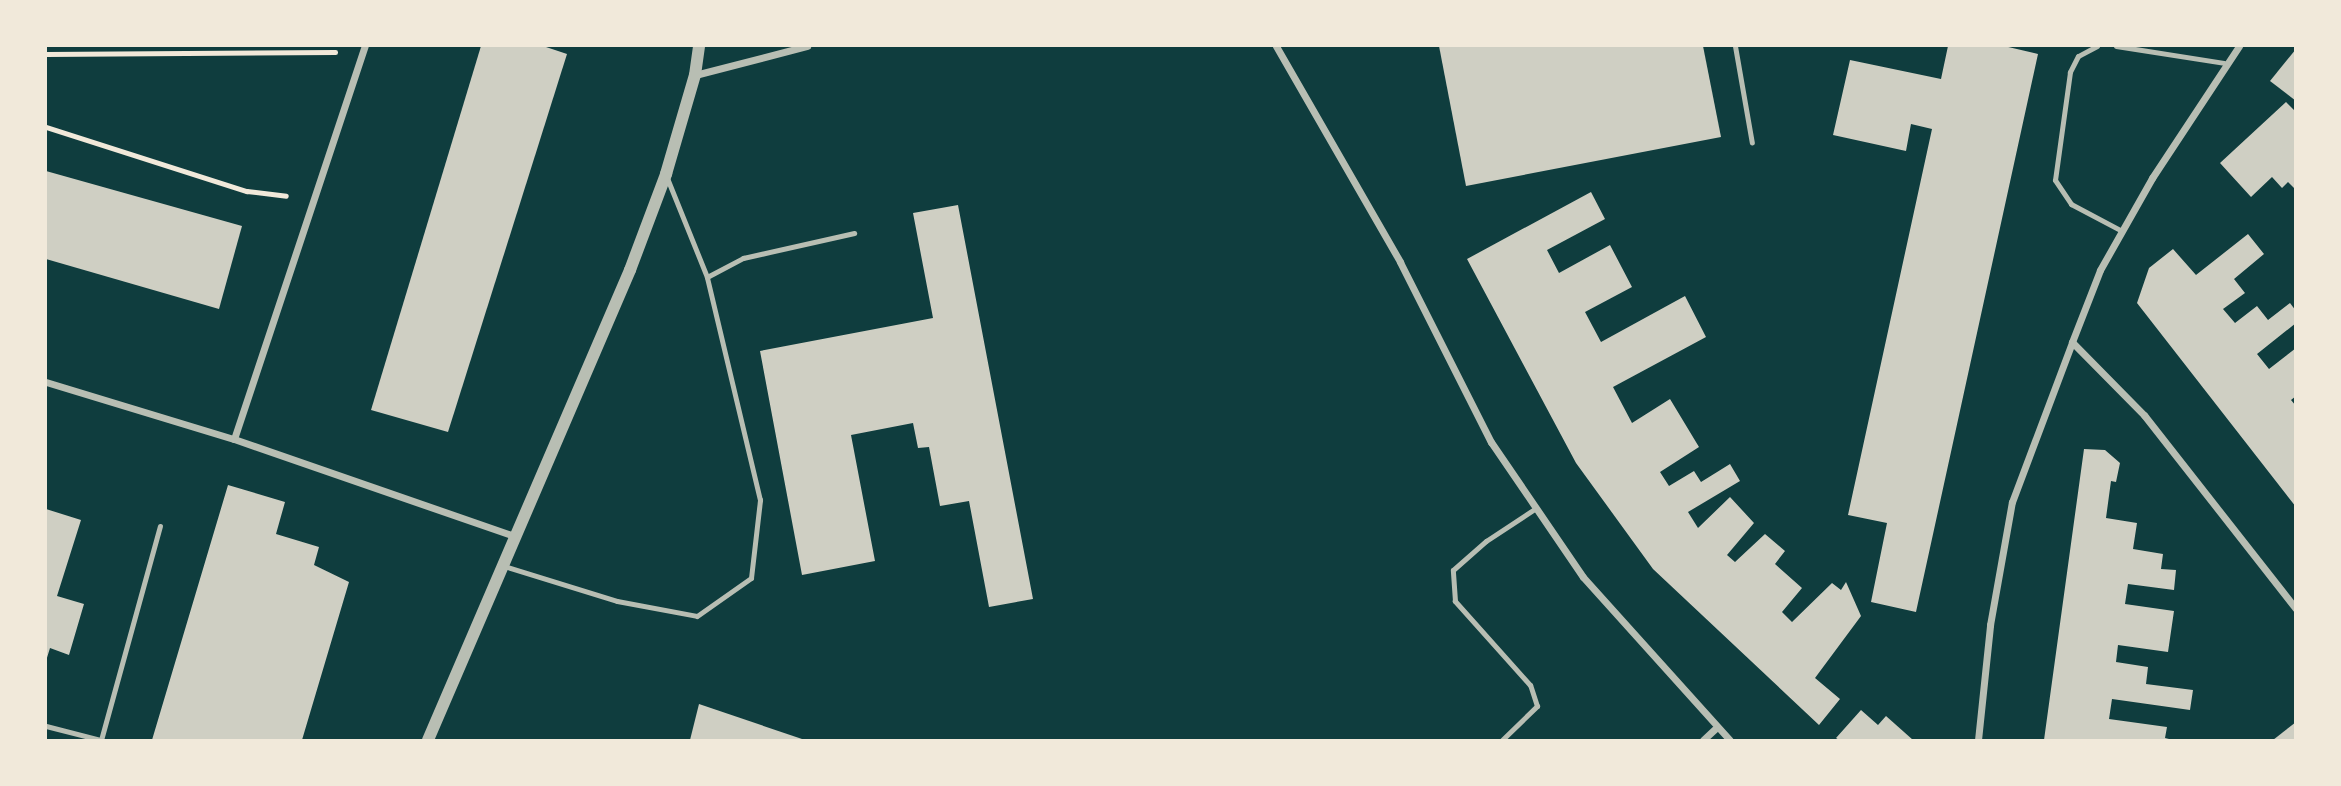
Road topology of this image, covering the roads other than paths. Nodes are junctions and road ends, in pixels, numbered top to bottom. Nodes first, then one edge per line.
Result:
1 (699, 46) edge
2 (807, 46) edge
3 (1276, 46) edge
4 (1735, 46) edge
5 (2096, 46) edge
6 (2116, 46) edge
7 (2239, 46) edge
8 (364, 49) edge
9 (2224, 63) junction
10 (695, 75) junction
11 (1752, 143) dead end
12 (666, 174) junction
13 (2122, 231) junction
14 (854, 233) dead end
15 (708, 277) junction
16 (2072, 342) junction
17 (46, 382) edge
18 (234, 439) junction
19 (1536, 508) junction
20 (160, 526) dead end
21 (514, 536) junction
22 (501, 566) junction
23 (2295, 609) edge
24 (46, 726) edge
25 (1715, 729) junction
26 (428, 740) edge
27 (1503, 740) edge
28 (1703, 740) edge
29 (1730, 740) edge
30 (1978, 740) edge

1 - 10 street
2 - 10 street
3 - 19 street
4 - 11 lane
5 - 13 lane
6 - 9 lane
7 - 9 street
8 - 18 street
9 - 13 street
10 - 12 street
12 - 15 lane
12 - 21 street
13 - 16 street
14 - 15 lane
15 - 22 lane
16 - 23 street
16 - 30 street
17 - 18 street
18 - 21 street
19 - 25 street
19 - 27 lane
20 - 24 lane
21 - 22 street
22 - 26 street
25 - 28 street
25 - 29 street

